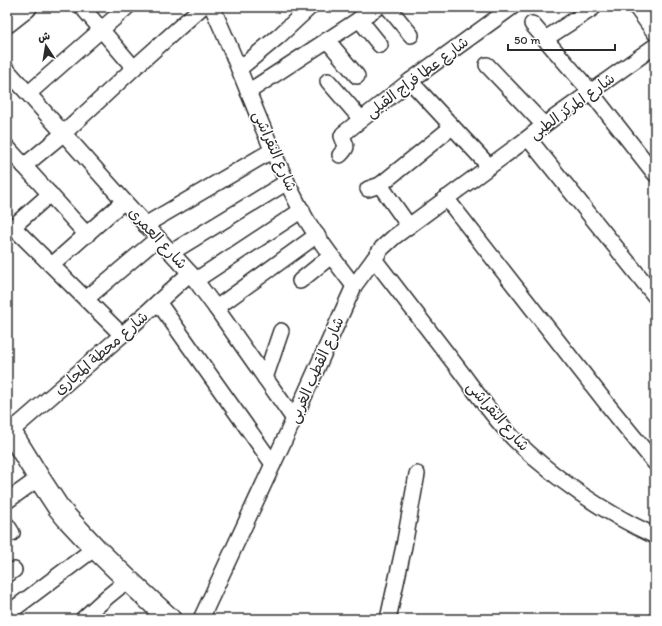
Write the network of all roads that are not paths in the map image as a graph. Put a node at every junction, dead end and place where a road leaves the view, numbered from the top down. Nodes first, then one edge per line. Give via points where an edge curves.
1 (82, 7) edge
2 (127, 7) edge
3 (210, 7) edge
4 (310, 7) edge
5 (378, 7) edge
6 (388, 7) edge
7 (512, 7) edge
8 (636, 7) edge
9 (593, 8) edge
10 (359, 20) junction
11 (532, 24) dead end
12 (101, 29) junction
13 (411, 35) dead end
14 (545, 39) junction
15 (327, 40) junction
16 (655, 43) edge
17 (380, 45) dead end
18 (487, 65) dead end
19 (134, 68) junction
20 (239, 69) junction
21 (7, 70) edge
22 (356, 76) dead end
23 (328, 81) dead end
24 (410, 81) junction
25 (248, 92) junction
26 (590, 92) junction
27 (29, 94) junction
28 (361, 119) junction
29 (544, 125) junction
30 (452, 127) junction
31 (64, 133) junction
32 (528, 138) junction
33 (7, 147) edge
34 (273, 150) junction
35 (340, 155) dead end
36 (24, 166) junction
37 (489, 166) junction
38 (655, 174) edge
39 (287, 182) junction
40 (50, 194) junction
41 (446, 198) junction
42 (124, 201) junction
43 (302, 210) junction
44 (145, 225) junction
45 (409, 226) junction
46 (10, 229) edge
47 (87, 235) junction
48 (317, 235) junction
49 (158, 238) junction
50 (172, 252) junction
51 (331, 256) junction
52 (374, 259) junction
53 (52, 265) junction
54 (193, 276) junction
55 (300, 281) dead end
56 (354, 286) junction
57 (655, 296) edge
58 (86, 299) junction
59 (158, 302) junction
60 (216, 308) junction
61 (281, 331) dead end
62 (122, 335) junction
63 (265, 378) junction
64 (294, 419) junction
65 (9, 429) edge
66 (655, 463) edge
67 (273, 464) junction
68 (417, 474) dead end
69 (39, 478) junction
70 (7, 501) edge
71 (655, 536) edge
72 (95, 548) junction
73 (128, 580) junction
74 (7, 614) edge
75 (166, 618) edge
76 (83, 619) edge
77 (201, 619) edge
78 (388, 619) edge

1 - 12 street
2 - 12 street
3 - 19 street
3 - 20 street, شارع النقراشى
4 - 20 street
5 - 10 street
6 - 13 street
7 - 24 street, شارع عطا فراج القبلى
8 - 16 street
9 - 14 street
10 - 15 street
10 - 17 street
11 - 14 street
12 - 19 street
12 - 27 street
14 - 26 street
15 - 22 street
15 - 25 street
16 - 26 street, شارع المركز الطبى
18 - 29 street
19 - 31 street
20 - 25 street, شارع النقراشى
21 - 27 street, شارع العمرى
23 - 28 street
24 - 28 street, شارع عطا فراج القبلى
24 - 30 street
25 - 34 street, شارع النقراشى
26 - 29 street, شارع المركز الطبى
26 - 38 street
27 - 31 street, شارع العمرى
28 - 35 street, شارع عطا فراج القبلى via 342,136 346,145
29 - 32 street, شارع المركز الطبى
30 - 37 street
30 - 45 street via 374,187
31 - 36 street
31 - 42 street, شارع العمرى
32 - 37 street, شارع المركز الطبى
32 - 57 street
33 - 36 street
34 - 39 street, شارع النقراشى
34 - 44 street
36 - 40 street
37 - 41 street, شارع القطب الغربى
39 - 43 street, شارع النقراشى
39 - 50 street
40 - 46 street
40 - 47 street
41 - 45 street, شارع القطب الغربى
41 - 66 street
42 - 44 street, شارع العمرى
42 - 47 street
43 - 48 street, شارع النقراشى
43 - 54 street, شارع محطة المجارى
44 - 49 street, شارع العمرى
45 - 52 street, شارع القطب الغربى via 382,248
46 - 53 street
47 - 53 street
48 - 51 street, شارع النقراشى
48 - 60 street
49 - 50 street, شارع العمرى
49 - 58 street
50 - 54 street, شارع العمرى
51 - 55 street
51 - 56 street, شارع النقراشى
52 - 56 street, شارع القطب الغربى
52 - 71 street, شارع النقراشى via 492,413 516,440 573,488 604,509
53 - 58 street
54 - 59 street, شارع محطة المجارى
54 - 60 street, شارع العمرى
56 - 64 street, شارع القطب الغربى
58 - 62 street
59 - 62 street, شارع محطة المجارى
59 - 67 street
60 - 63 street, شارع العمرى
61 - 63 street
62 - 65 street, شارع محطة المجارى
63 - 64 street, شارع العمرى
64 - 67 street, شارع القطب الغربى
65 - 69 street
67 - 77 street, شارع القطب الغربى
68 - 78 street
69 - 70 street
69 - 72 street via 58,507
72 - 73 street
72 - 74 street
73 - 75 street
73 - 76 street

